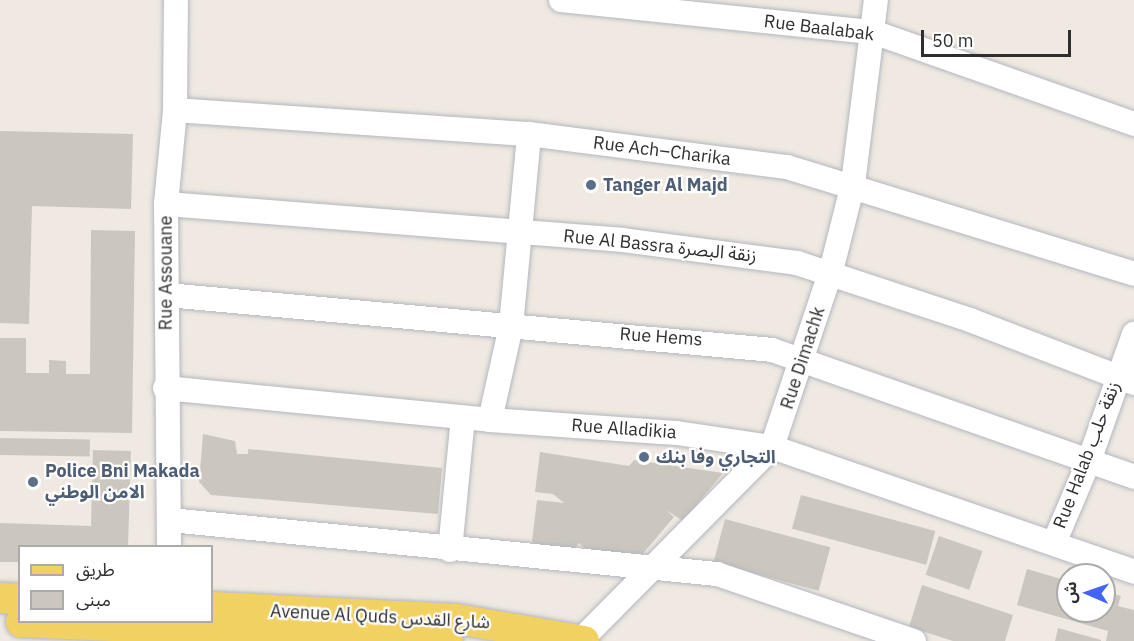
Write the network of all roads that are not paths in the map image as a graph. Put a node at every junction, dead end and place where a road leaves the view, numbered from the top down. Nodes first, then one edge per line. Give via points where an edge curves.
1 (176, 0) edge
2 (561, 0) edge
3 (876, 0) edge
4 (873, 32) junction
5 (175, 110) junction
6 (1134, 124) edge
7 (529, 134) junction
8 (853, 184) junction
9 (166, 204) junction
10 (520, 231) junction
11 (831, 271) junction
12 (1134, 274) edge
13 (167, 295) junction
14 (511, 326) junction
15 (1134, 334) edge
16 (804, 358) junction
17 (1126, 380) edge
18 (165, 388) junction
19 (463, 418) junction
20 (490, 420) junction
21 (772, 447) junction
22 (1089, 461) junction
23 (1134, 477) edge
24 (170, 520) junction
25 (1054, 543) junction
26 (169, 545) edge
27 (450, 550) junction
28 (654, 570) junction
29 (1134, 572) edge
30 (0, 598) edge
31 (18, 598) edge
32 (213, 607) edge
33 (0, 621) edge
34 (18, 621) edge
35 (92, 623) edge
36 (164, 625) edge
37 (395, 639) edge
38 (448, 641) edge
39 (582, 641) edge
40 (914, 641) edge

1 - 5 street, Rue Assouane
2 - 4 street, Rue Baalabak
3 - 4 street, Rue Dimachk
4 - 6 street, Rue Baalabak
4 - 8 street, Rue Dimachk
5 - 7 street, Rue Ach–Charika
5 - 9 street, Rue Assouane
7 - 8 street, Rue Ach–Charika via 787,167
7 - 10 street
8 - 11 street, Rue Dimachk
8 - 12 street, Rue Ach–Charika
9 - 10 street, Rue Al Bassra زنقة البصرة
9 - 13 street, Rue Assouane
10 - 11 street, Rue Al Bassra زنقة البصرة via 756,256
10 - 14 street
11 - 16 street, Rue Dimachk
11 - 17 street, Rue Al Bassra زنقة البصرة
13 - 14 street, Rue Hems
13 - 18 street, Rue Assouane
14 - 16 street, Rue Hems via 730,342
14 - 20 street
15 - 17 street, Rue Halab زنقة حلب
16 - 21 street, Rue Dimachk
16 - 22 street, Rue Hems
17 - 22 street, Rue Halab زنقة حلب
18 - 19 street, Rue Alladikia
18 - 24 street, Rue Assouane
19 - 20 street, Rue Alladikia
19 - 27 street
20 - 21 street, Rue Alladikia via 677,433
21 - 25 street, Rue Alladikia
21 - 28 street, Rue Dimachk
22 - 23 street, Rue Hems
22 - 25 street, Rue Halab زنقة حلب
24 - 26 street, Rue Assouane
24 - 27 street
25 - 29 street, Rue Alladikia
27 - 28 street
28 - 39 street, Rue Dimachk
28 - 40 street via 727,577
30 - 31 main road
32 - 39 main road, Avenue Al Quds شارع القدس via 457,619
33 - 34 main road, Avenue Al Quds شارع القدس
35 - 36 main road, Avenue Al Quds شارع القدس
36 - 37 main road, Avenue Al Quds شارع القدس
37 - 38 main road, Avenue Al Quds شارع القدس

